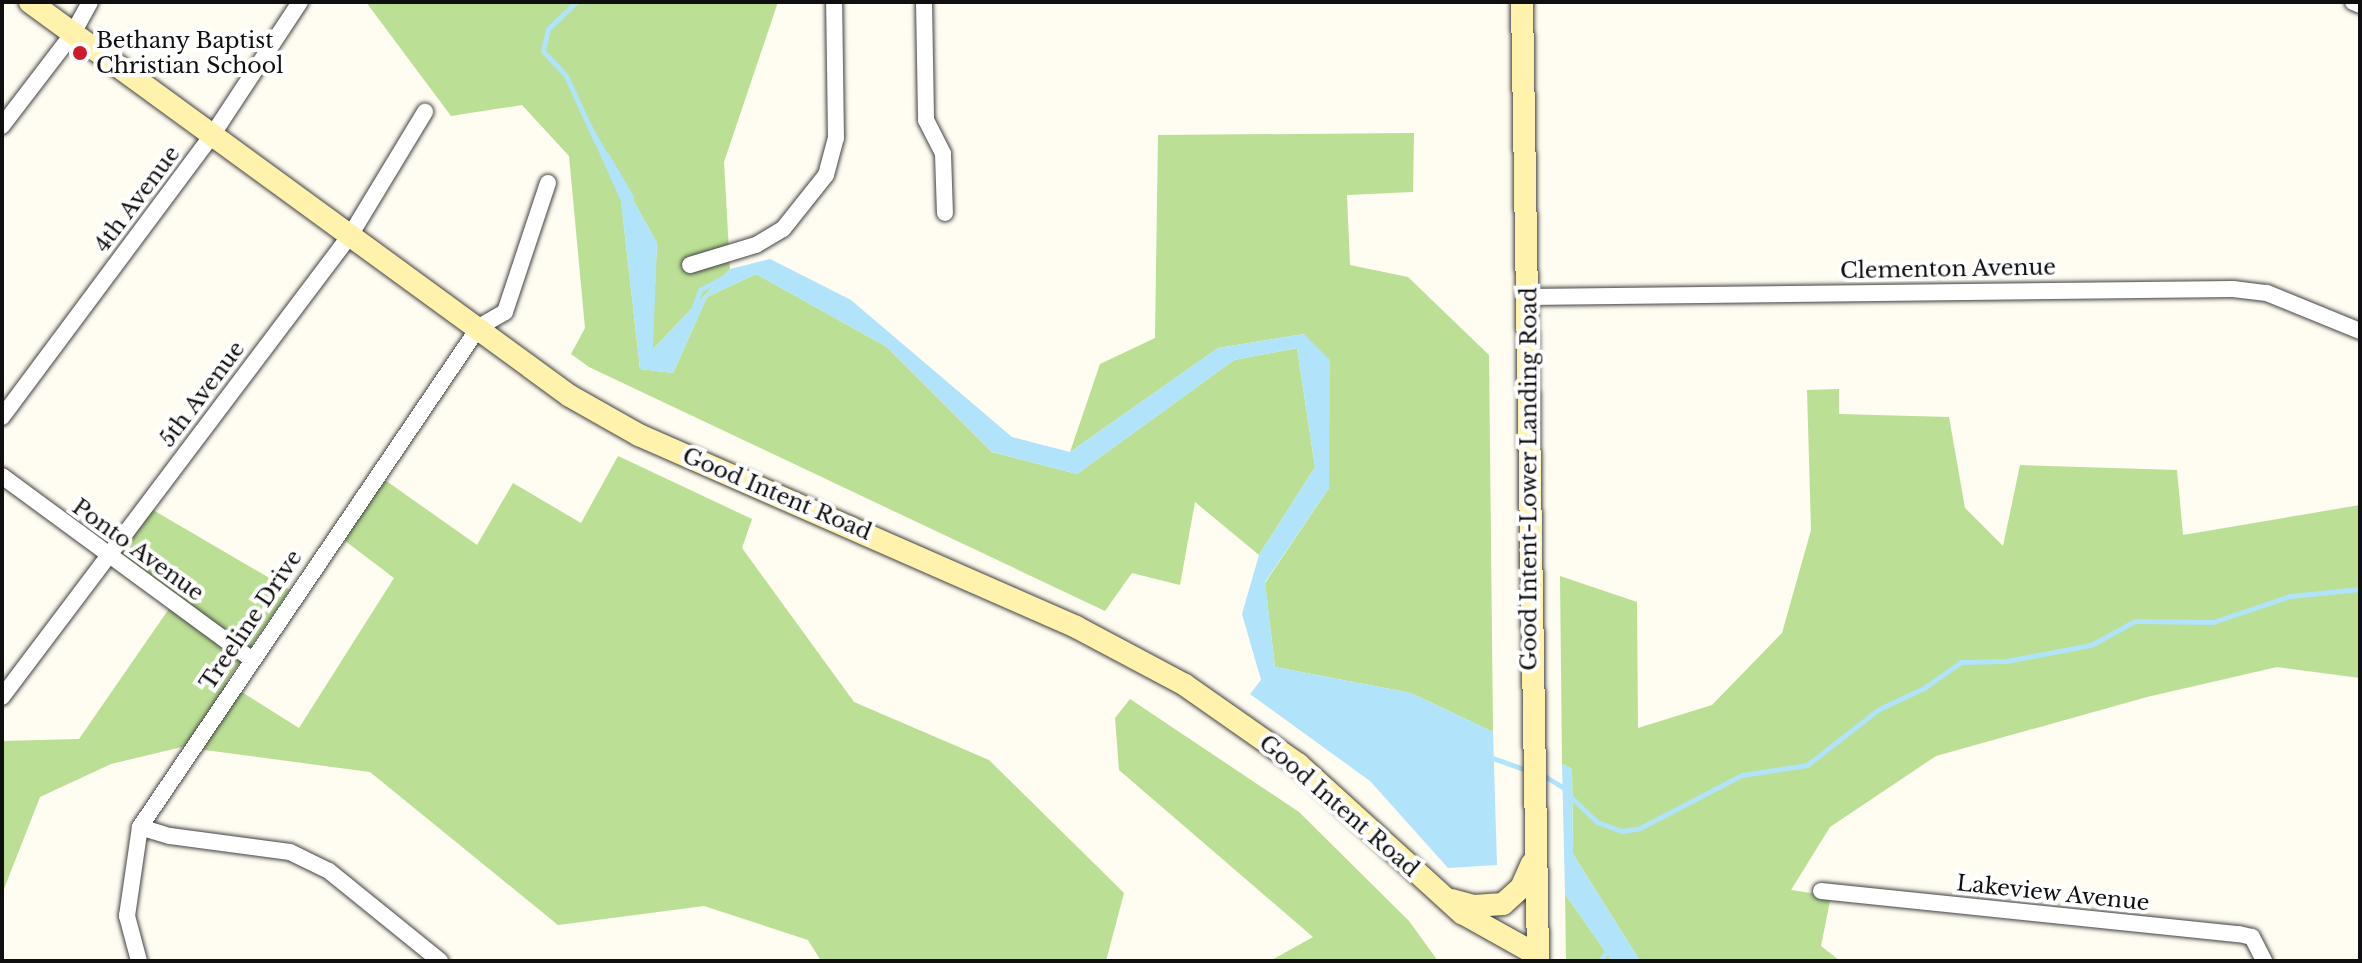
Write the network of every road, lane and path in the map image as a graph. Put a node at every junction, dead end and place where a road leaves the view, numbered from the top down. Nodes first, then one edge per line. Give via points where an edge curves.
1 (30, 2) edge
2 (90, 2) edge
3 (300, 2) edge
4 (834, 2) edge
5 (924, 2) edge
6 (1522, 2) edge
7 (2353, 2) edge
8 (2360, 5) edge
9 (73, 33) junction
10 (425, 112) dead end
11 (2, 126) edge
12 (213, 134) junction
13 (548, 183) dead end
14 (945, 213) dead end
15 (351, 234) junction
16 (690, 265) dead end
17 (1528, 297) junction
18 (479, 327) junction
19 (2360, 331) edge
20 (2, 417) edge
21 (2, 476) edge
22 (107, 556) junction
23 (250, 658) junction
24 (2, 697) edge
25 (140, 827) junction
26 (1535, 854) junction
27 (1821, 891) dead end
28 (1441, 896) junction
29 (1538, 958) edge
30 (139, 961) edge
31 (440, 961) edge
32 (2264, 961) edge

1 - 9 street, Good Intent Road
2 - 9 street
3 - 12 street, 4th Avenue
4 - 16 street via 836,138 826,175 783,229 756,245
5 - 14 street via 926,120 943,154
6 - 17 street, Good Intent-Lower Landing Road
7 - 8 street
9 - 11 street
9 - 12 street, Good Intent Road
10 - 15 street, 5th Avenue
12 - 15 street, Good Intent Road
12 - 20 street, 4th Avenue
13 - 18 street, Treeline Drive via 505,312
15 - 18 street, Good Intent Road
15 - 22 street, 5th Avenue
17 - 19 street, Clementon Avenue via 2233,289 2267,293
17 - 26 street, Good Intent-Lower Landing Road
18 - 23 street, Treeline Drive
18 - 28 street, Good Intent Road via 547,380 639,435 938,563 1185,685 1298,764
21 - 22 street, Ponto Avenue
22 - 23 street, Ponto Avenue
22 - 24 street, 5th Avenue
23 - 25 street, Treeline Drive
25 - 30 street, Treeline Drive via 127,916
25 - 31 street via 290,852 329,871
26 - 28 street via 1521,888 1503,904 1474,906
26 - 29 street, Good Intent-Lower Landing Road
27 - 32 street, Lakeview Avenue via 2239,934 2260,946
28 - 29 street, Good Intent Road

